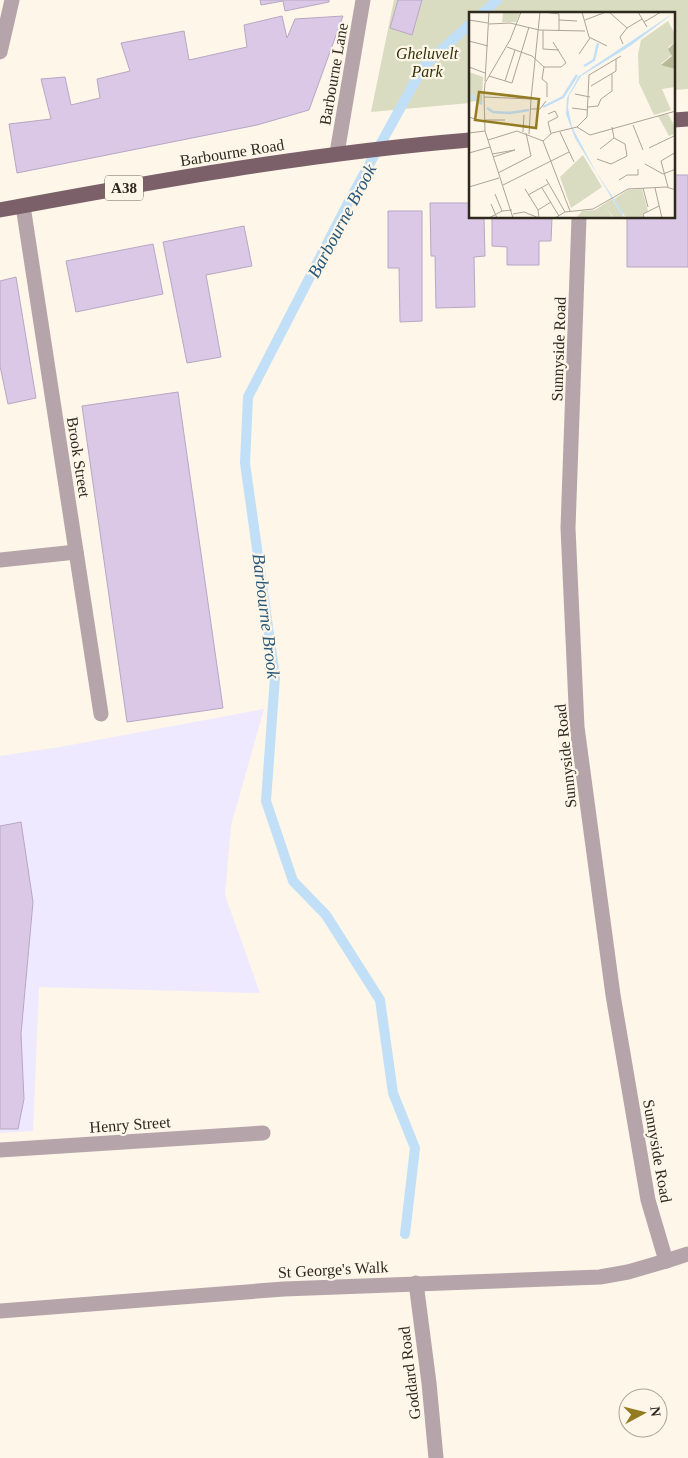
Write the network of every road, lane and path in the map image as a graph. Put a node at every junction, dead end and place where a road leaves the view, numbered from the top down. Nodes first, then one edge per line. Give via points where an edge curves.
1 (12, 0) edge
2 (363, 0) edge
3 (0, 52) edge
4 (469, 140) edge
5 (337, 153) junction
6 (22, 206) junction
7 (0, 210) edge
8 (579, 219) edge
9 (76, 552) junction
10 (0, 560) edge
11 (101, 714) dead end
12 (263, 1133) dead end
13 (0, 1150) edge
14 (688, 1254) edge
15 (666, 1260) junction
16 (416, 1283) junction
17 (0, 1311) edge
18 (436, 1458) edge

1 - 3 street
2 - 5 street, Barbourne Lane
4 - 5 main road, Barbourne Road / A38
5 - 6 main road, Barbourne Road / A38
6 - 7 main road, Barbourne Road / A38
6 - 9 street, Brook Street
8 - 15 street, Sunnyside Road via 568,528 577,727 620,1034 648,1200
9 - 10 street
9 - 11 street, Brook Street
12 - 13 street, Henry Street
14 - 15 street
15 - 16 street, St George's Walk via 600,1278
16 - 17 street, St George's Walk via 284,1289
16 - 18 street, Goddard Road

